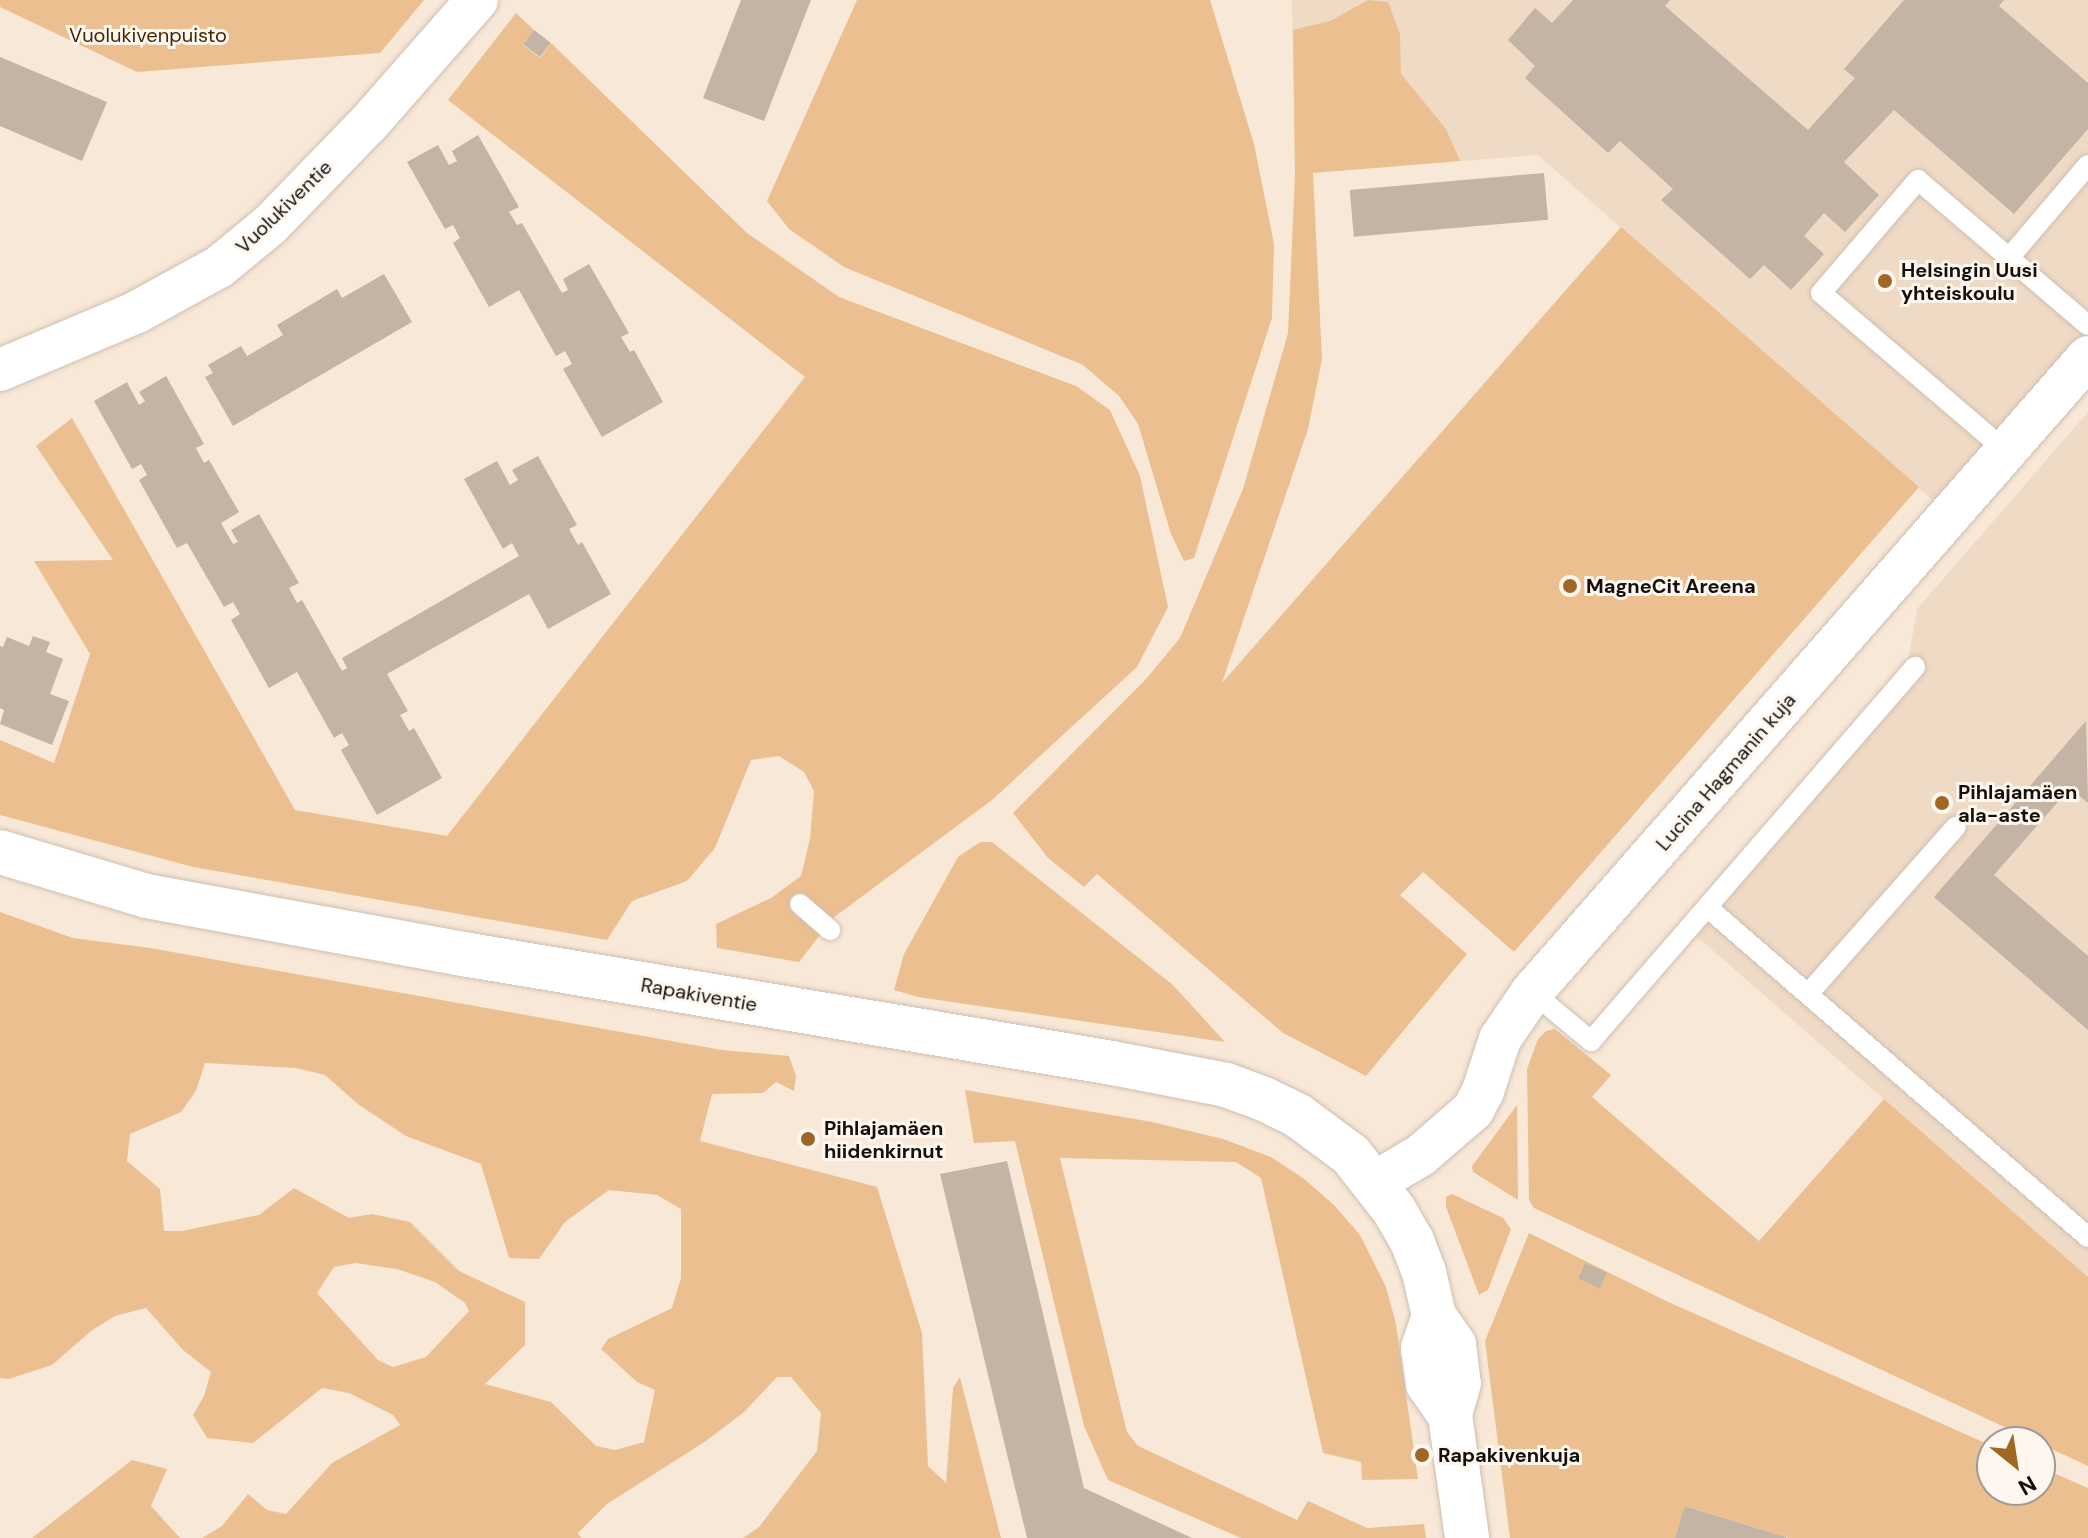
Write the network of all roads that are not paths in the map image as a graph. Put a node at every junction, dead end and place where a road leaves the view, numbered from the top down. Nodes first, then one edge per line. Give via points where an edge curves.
1 (477, 0) edge
2 (2088, 165) edge
3 (2009, 258) junction
4 (2088, 325) edge
5 (2088, 357) edge
6 (0, 370) edge
7 (2006, 451) junction
8 (1915, 667) dead end
9 (1956, 827) dead end
10 (0, 852) edge
11 (800, 904) dead end
12 (1707, 907) junction
13 (830, 930) dead end
14 (1532, 992) junction
15 (1808, 994) junction
16 (1374, 1183) junction
17 (2088, 1237) edge
18 (1467, 1538) edge

1 - 6 street, Vuolukiventie via 368,124 270,225 219,267 137,312
2 - 3 lane
3 - 4 lane
3 - 7 lane via 1918,180 1821,293
5 - 7 street, Lucina Hagmanin kuja
7 - 14 street, Lucina Hagmanin kuja
8 - 12 lane
9 - 15 lane
10 - 16 main road, Rapakiventie via 147,896 1226,1085 1297,1115 1351,1155
11 - 13 lane
12 - 14 lane via 1591,1041
12 - 15 lane
14 - 16 street, Lucina Hagmanin kuja via 1500,1039 1473,1110 1421,1155
15 - 17 lane
16 - 18 main road via 1412,1241 1434,1316 1454,1345 1459,1383 1450,1415

